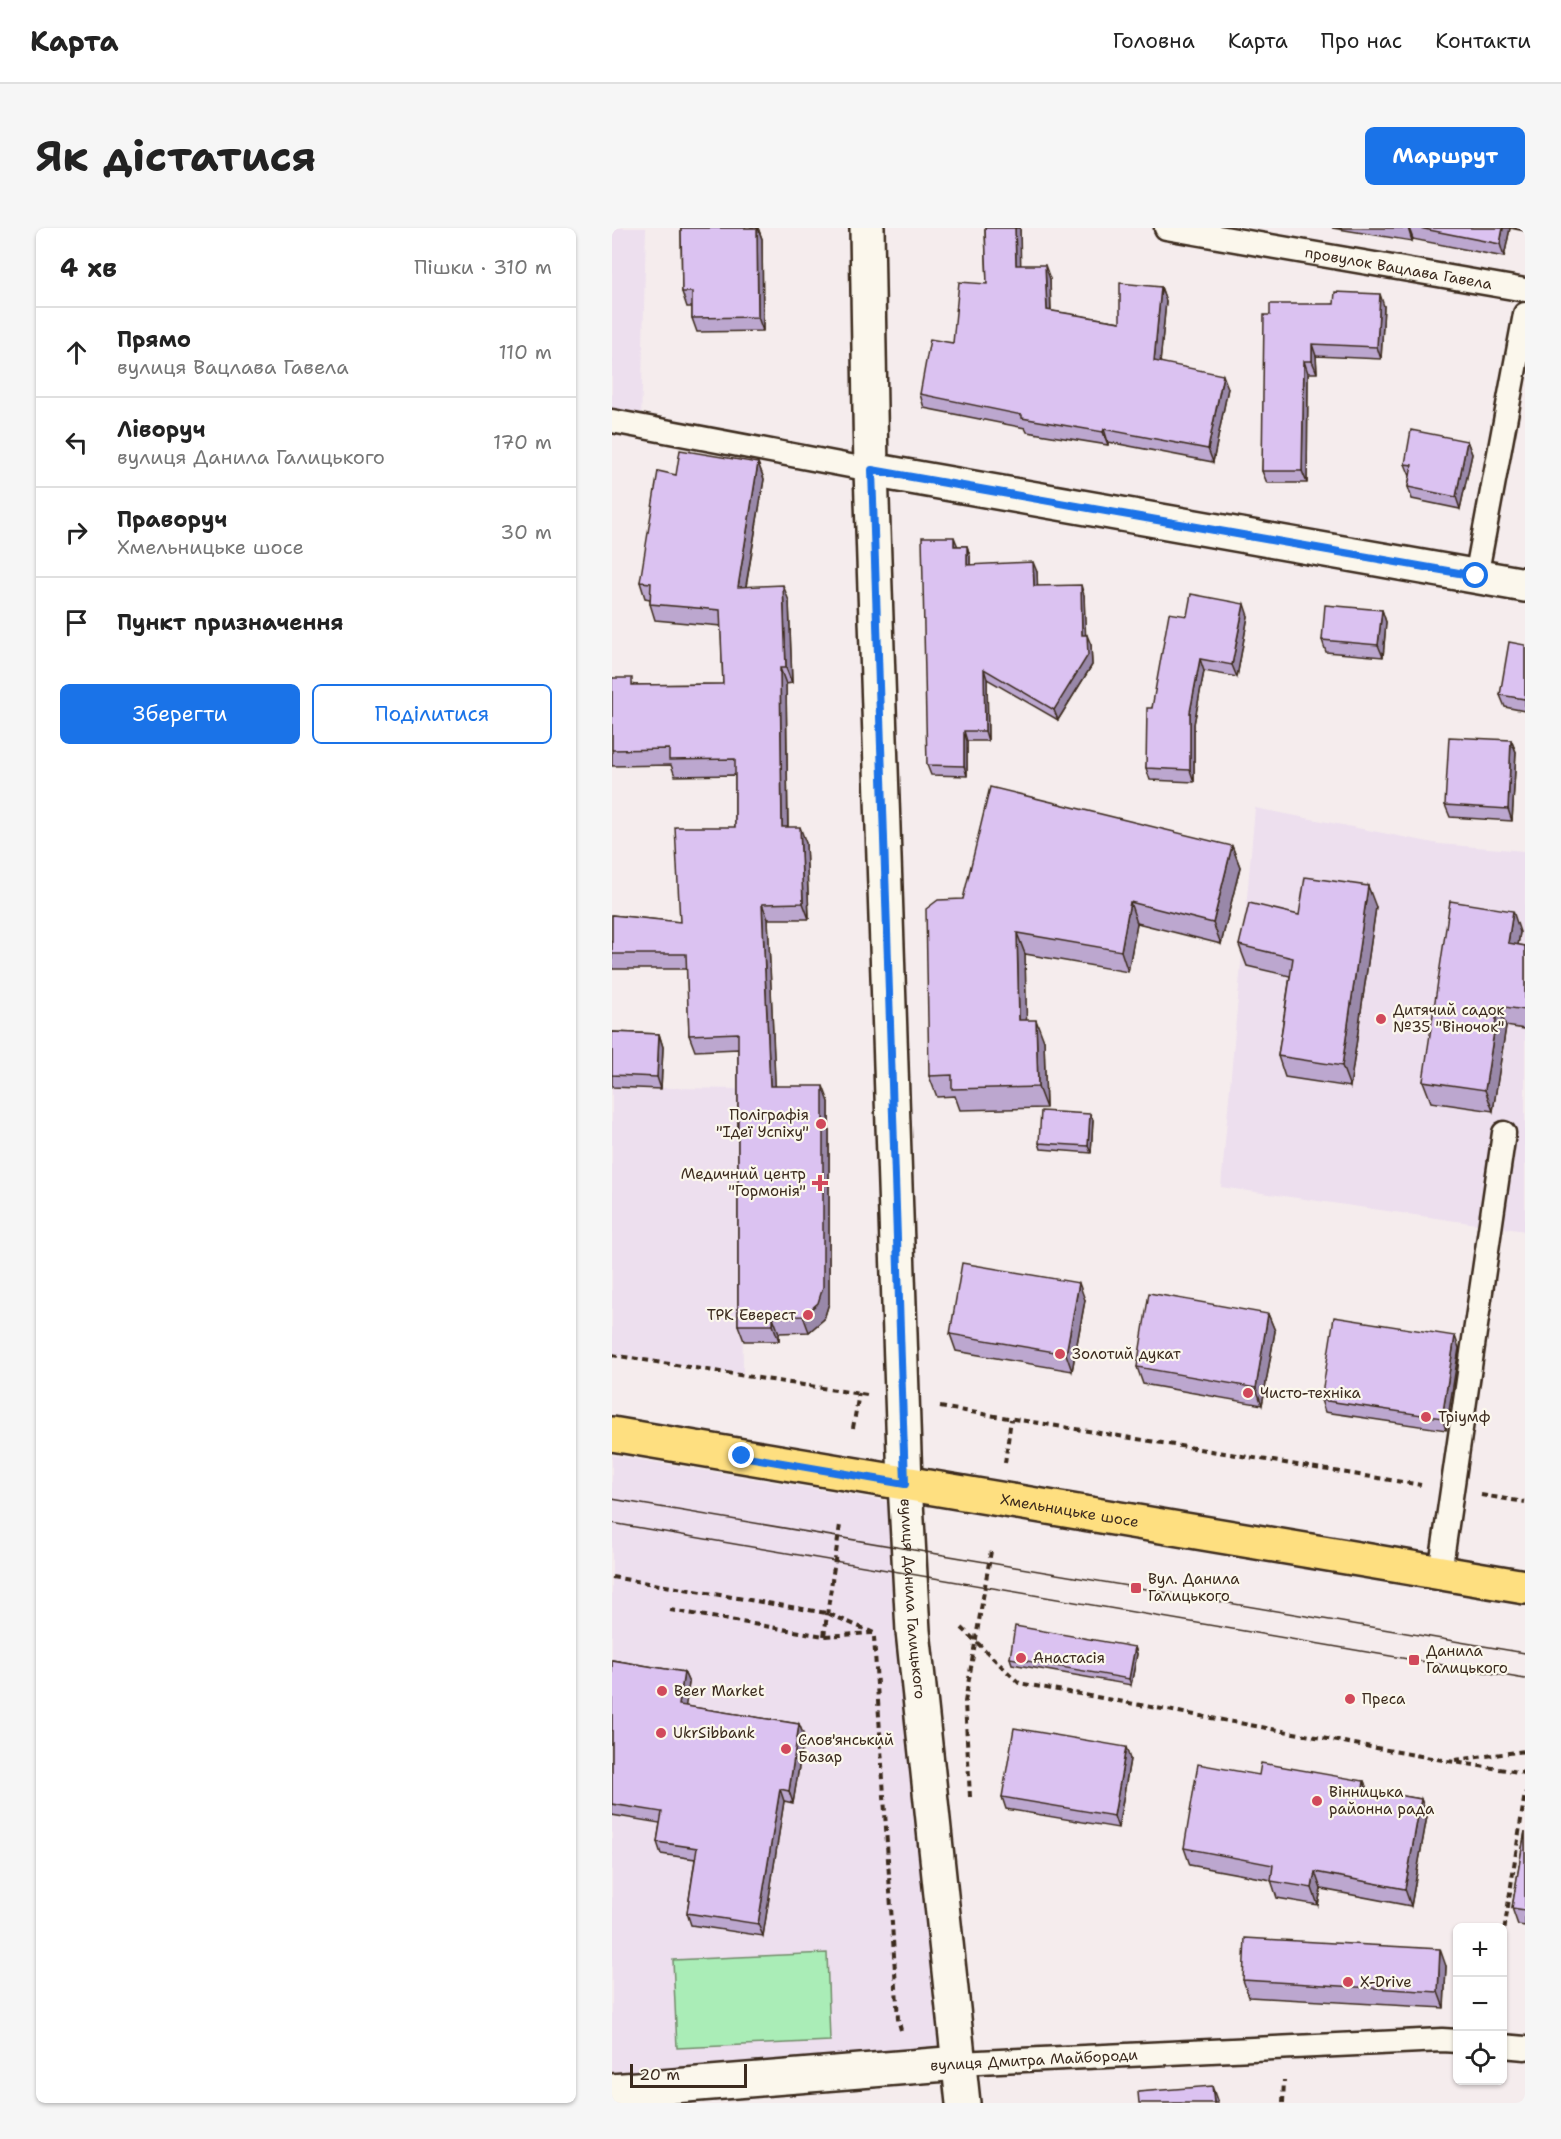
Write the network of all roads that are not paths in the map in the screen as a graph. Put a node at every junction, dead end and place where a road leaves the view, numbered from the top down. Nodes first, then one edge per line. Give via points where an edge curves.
1 (867, 228) edge
2 (1166, 228) edge
3 (1525, 290) edge
4 (1525, 314) edge
5 (612, 421) edge
6 (872, 470) junction
7 (1476, 576) junction
8 (1525, 585) edge
9 (1504, 1133) dead end
10 (612, 1434) edge
11 (905, 1484) junction
12 (1440, 1573) junction
13 (1525, 1587) edge
14 (1453, 2041) edge
15 (1507, 2046) edge
16 (1525, 2048) edge
17 (959, 2063) junction
18 (612, 2091) edge
19 (963, 2103) edge

1 - 6 street, вулиця Данила Галицького
2 - 3 lane, провулок Вацлава Гавела
4 - 7 lane
5 - 6 lane
6 - 7 street
6 - 11 street, вулиця Данила Галицького
7 - 8 street
9 - 12 lane
10 - 11 main road, Хмельницьке шосе
11 - 12 main road, Хмельницьке шосе
11 - 17 street, вулиця Данила Галицького via 913,1631
12 - 13 main road, Хмельницьке шосе
14 - 17 lane, вулиця Дмитра Майбороди
15 - 16 lane
17 - 18 street, вулиця Дмитра Майбороди
17 - 19 street, вулиця Данила Галицького

